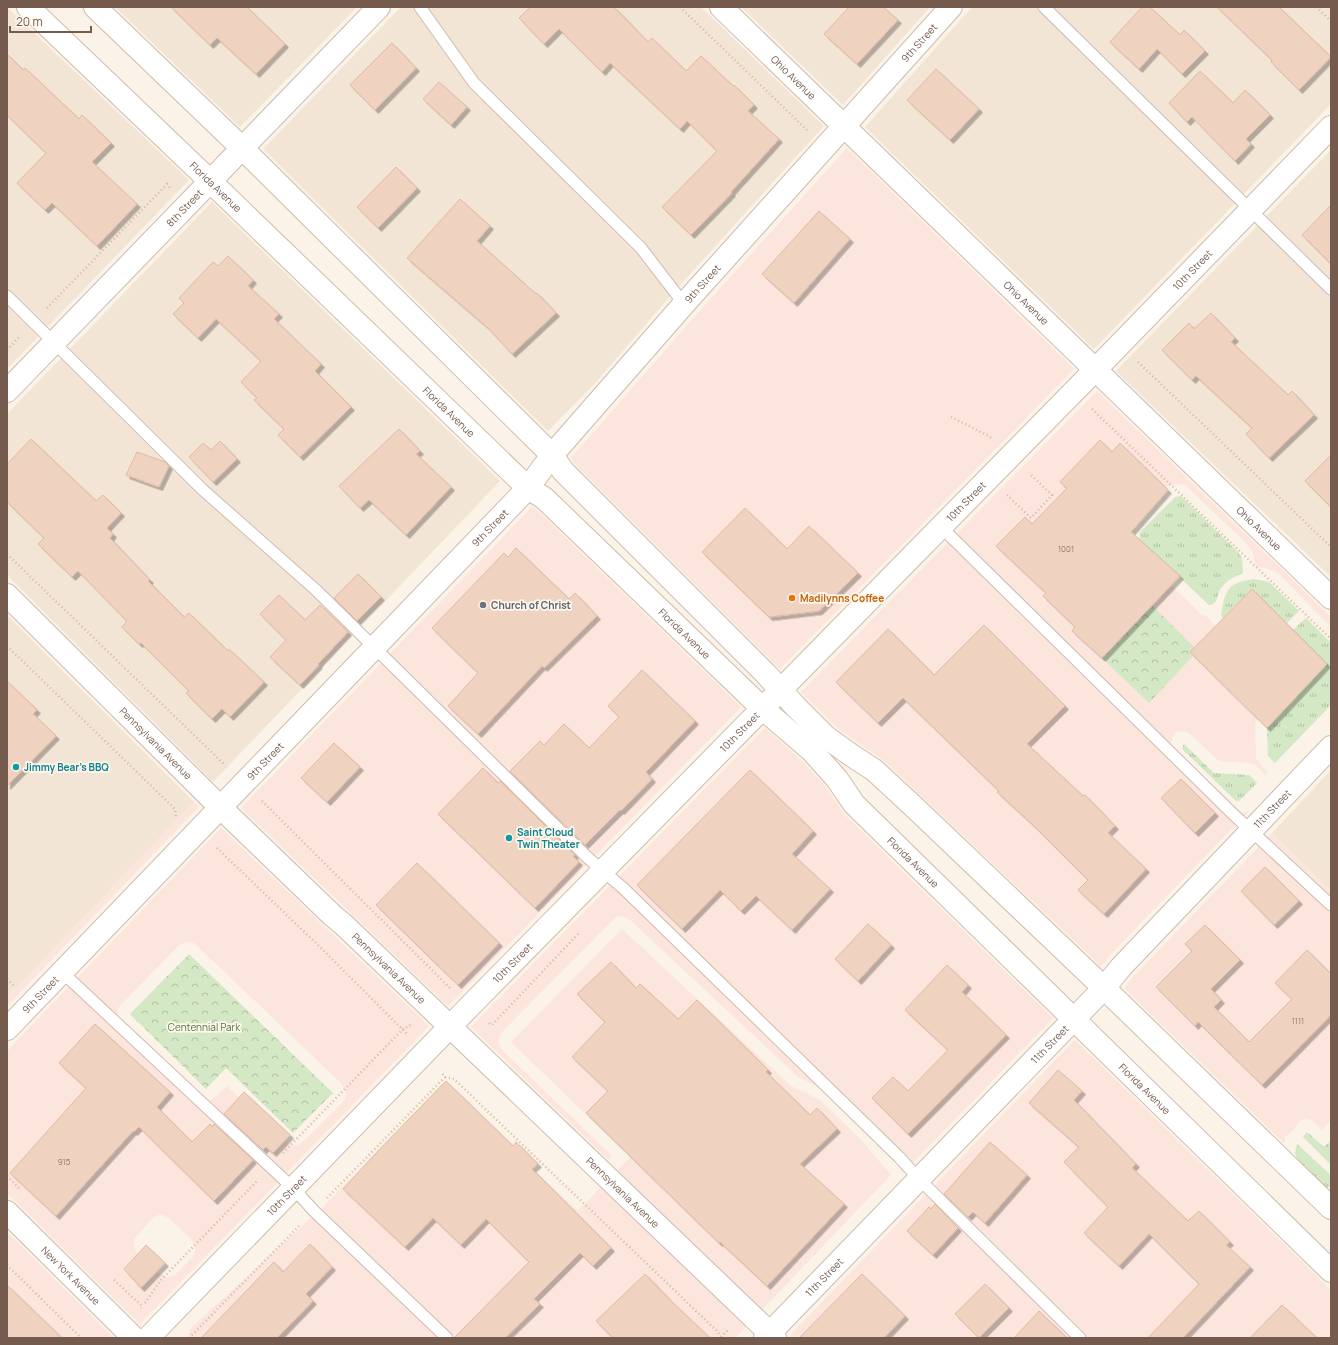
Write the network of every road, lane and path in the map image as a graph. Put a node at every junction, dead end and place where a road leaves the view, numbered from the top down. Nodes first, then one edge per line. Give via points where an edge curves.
1 (28, 7) edge
2 (95, 7) edge
3 (379, 7) edge
4 (420, 7) edge
5 (680, 7) edge
6 (721, 7) edge
7 (951, 7) edge
8 (1044, 7) edge
9 (1316, 7) edge
10 (1331, 21) edge
11 (845, 126) junction
12 (1331, 127) edge
13 (810, 133) dead end
14 (242, 148) junction
15 (210, 181) junction
16 (174, 191) dead end
17 (1251, 210) junction
18 (1331, 289) edge
19 (7, 296) edge
20 (684, 304) junction
21 (34, 323) junction
22 (53, 343) junction
23 (7, 350) edge
24 (1138, 362) dead end
25 (1095, 370) junction
26 (7, 391) edge
27 (1091, 409) dead end
28 (552, 455) junction
29 (528, 488) junction
30 (941, 527) junction
31 (1331, 546) edge
32 (7, 595) edge
33 (1331, 598) edge
34 (1331, 639) edge
35 (7, 646) edge
36 (374, 648) junction
37 (781, 690) junction
38 (762, 708) junction
39 (1331, 747) edge
40 (220, 808) junction
41 (175, 809) junction
42 (176, 822) dead end
43 (198, 830) junction
44 (1251, 832) junction
45 (603, 870) junction
46 (1331, 905) edge
47 (62, 972) junction
48 (7, 979) edge
49 (1104, 988) junction
50 (11, 992) dead end
51 (1074, 1019) junction
52 (492, 1025) dead end
53 (450, 1026) junction
54 (7, 1029) edge
55 (469, 1045) junction
56 (423, 1054) junction
57 (445, 1077) dead end
58 (919, 1179) junction
59 (293, 1188) junction
60 (1331, 1208) edge
61 (7, 1212) edge
62 (7, 1265) edge
63 (1331, 1271) edge
64 (770, 1336) edge
65 (81, 1338) edge
66 (134, 1338) edge
67 (148, 1338) edge
68 (447, 1338) edge
69 (721, 1338) edge
70 (1080, 1338) edge

1 - 15 street, Florida Avenue
2 - 14 street
3 - 14 street, 8th Street
4 - 20 lane via 474,83 641,248
5 - 13 path
6 - 11 street, Ohio Avenue
7 - 11 street, 9th Street
8 - 17 lane
9 - 10 path
11 - 20 street, 9th Street
11 - 25 street, Ohio Avenue
12 - 17 street, 10th Street
14 - 15 street, 8th Street
14 - 28 street
15 - 22 street, 8th Street
15 - 29 street, Florida Avenue
16 - 21 path via 167,184
17 - 18 lane
17 - 25 street, 10th Street
19 - 21 lane
20 - 28 street, 9th Street
21 - 22 lane
21 - 23 path
22 - 26 street, 8th Street
22 - 36 lane via 203,490 316,590
24 - 31 path
25 - 30 street, 10th Street
25 - 33 street, Ohio Avenue
27 - 34 path
28 - 29 street, 9th Street
28 - 37 street via 563,472
29 - 36 street, 9th Street
29 - 38 street, Florida Avenue via 544,498
30 - 37 street, 10th Street
30 - 44 lane
32 - 40 street, Pennsylvania Avenue
35 - 41 path
36 - 40 street, 9th Street
36 - 45 lane
37 - 38 street, 10th Street
37 - 49 street via 826,737 874,770
38 - 45 street, 10th Street
38 - 51 street, Florida Avenue via 812,751 837,779 854,804
39 - 44 street, 11th Street
40 - 43 street, 9th Street
40 - 53 street, Pennsylvania Avenue
41 - 42 path
41 - 43 path
43 - 47 street, 9th Street
43 - 56 path via 403,1029
44 - 46 lane
44 - 49 street, 11th Street
45 - 53 street, 10th Street
45 - 58 lane
47 - 54 street, 9th Street
47 - 59 lane
48 - 50 path via 16,988
49 - 51 street, 11th Street
49 - 60 street
51 - 58 street, 11th Street
51 - 63 street, Florida Avenue
52 - 55 path
53 - 55 street, Pennsylvania Avenue
53 - 56 street, 10th Street
55 - 56 path via 440,1071
55 - 64 street, Pennsylvania Avenue
56 - 59 street, 10th Street
57 - 69 path via 454,1079 718,1332
58 - 64 street, 11th Street
58 - 70 lane
59 - 67 street, 10th Street
59 - 68 lane
61 - 66 street, New York Avenue
62 - 65 path

